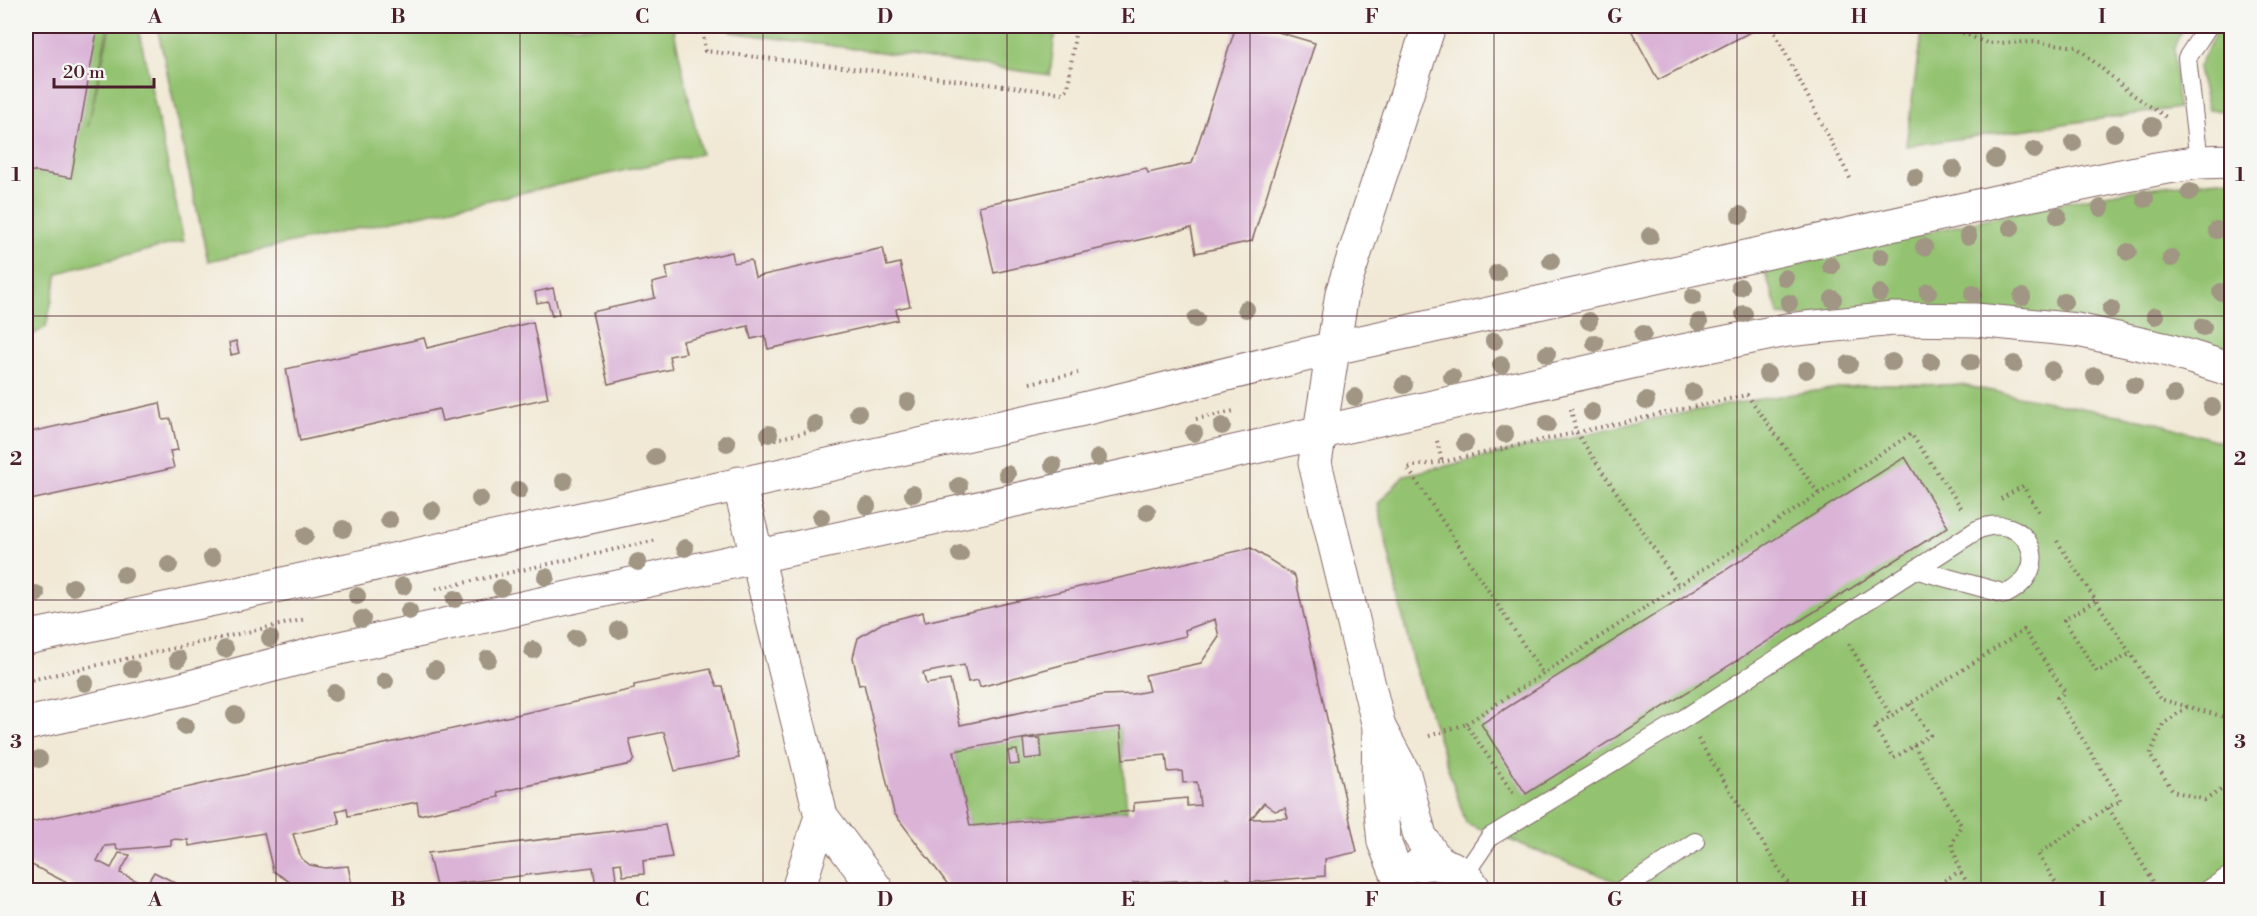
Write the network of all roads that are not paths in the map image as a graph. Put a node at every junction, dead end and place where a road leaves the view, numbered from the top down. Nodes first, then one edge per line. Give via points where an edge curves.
1 (1428, 26) edge
2 (2208, 26) edge
3 (2198, 147) junction
4 (2232, 161) edge
5 (1334, 348) junction
6 (2232, 370) edge
7 (1321, 431) junction
8 (739, 483) junction
9 (757, 556) junction
10 (1918, 570) junction
11 (26, 638) edge
12 (26, 724) edge
13 (1379, 727) junction
14 (821, 816) junction
15 (1695, 842) dead end
16 (2232, 874) edge
17 (1459, 876) edge
18 (1394, 883) edge
19 (798, 891) edge
20 (877, 891) edge
21 (1623, 891) edge
22 (2208, 891) edge

1 - 5 main road via 1342,293
2 - 3 lane via 2187,58
3 - 4 main road
3 - 5 main road via 2018,197
5 - 7 main road
5 - 8 main road via 1075,411
6 - 7 main road via 2168,350 2078,330 1976,320 1893,319 1787,330
7 - 9 main road
7 - 13 main road via 1316,463
8 - 9 main road
8 - 11 main road
9 - 12 main road via 337,649
9 - 14 main road
10 - 10 lane via 1974,524 2007,527 2024,536 2034,553 2032,571 2020,587 2006,594
10 - 17 lane via 1490,837
13 - 17 main road via 1404,774 1420,836
13 - 18 main road via 1378,783 1384,843
14 - 19 main road
14 - 20 main road
15 - 21 lane
16 - 22 lane
17 - 18 main road via 1410,868

